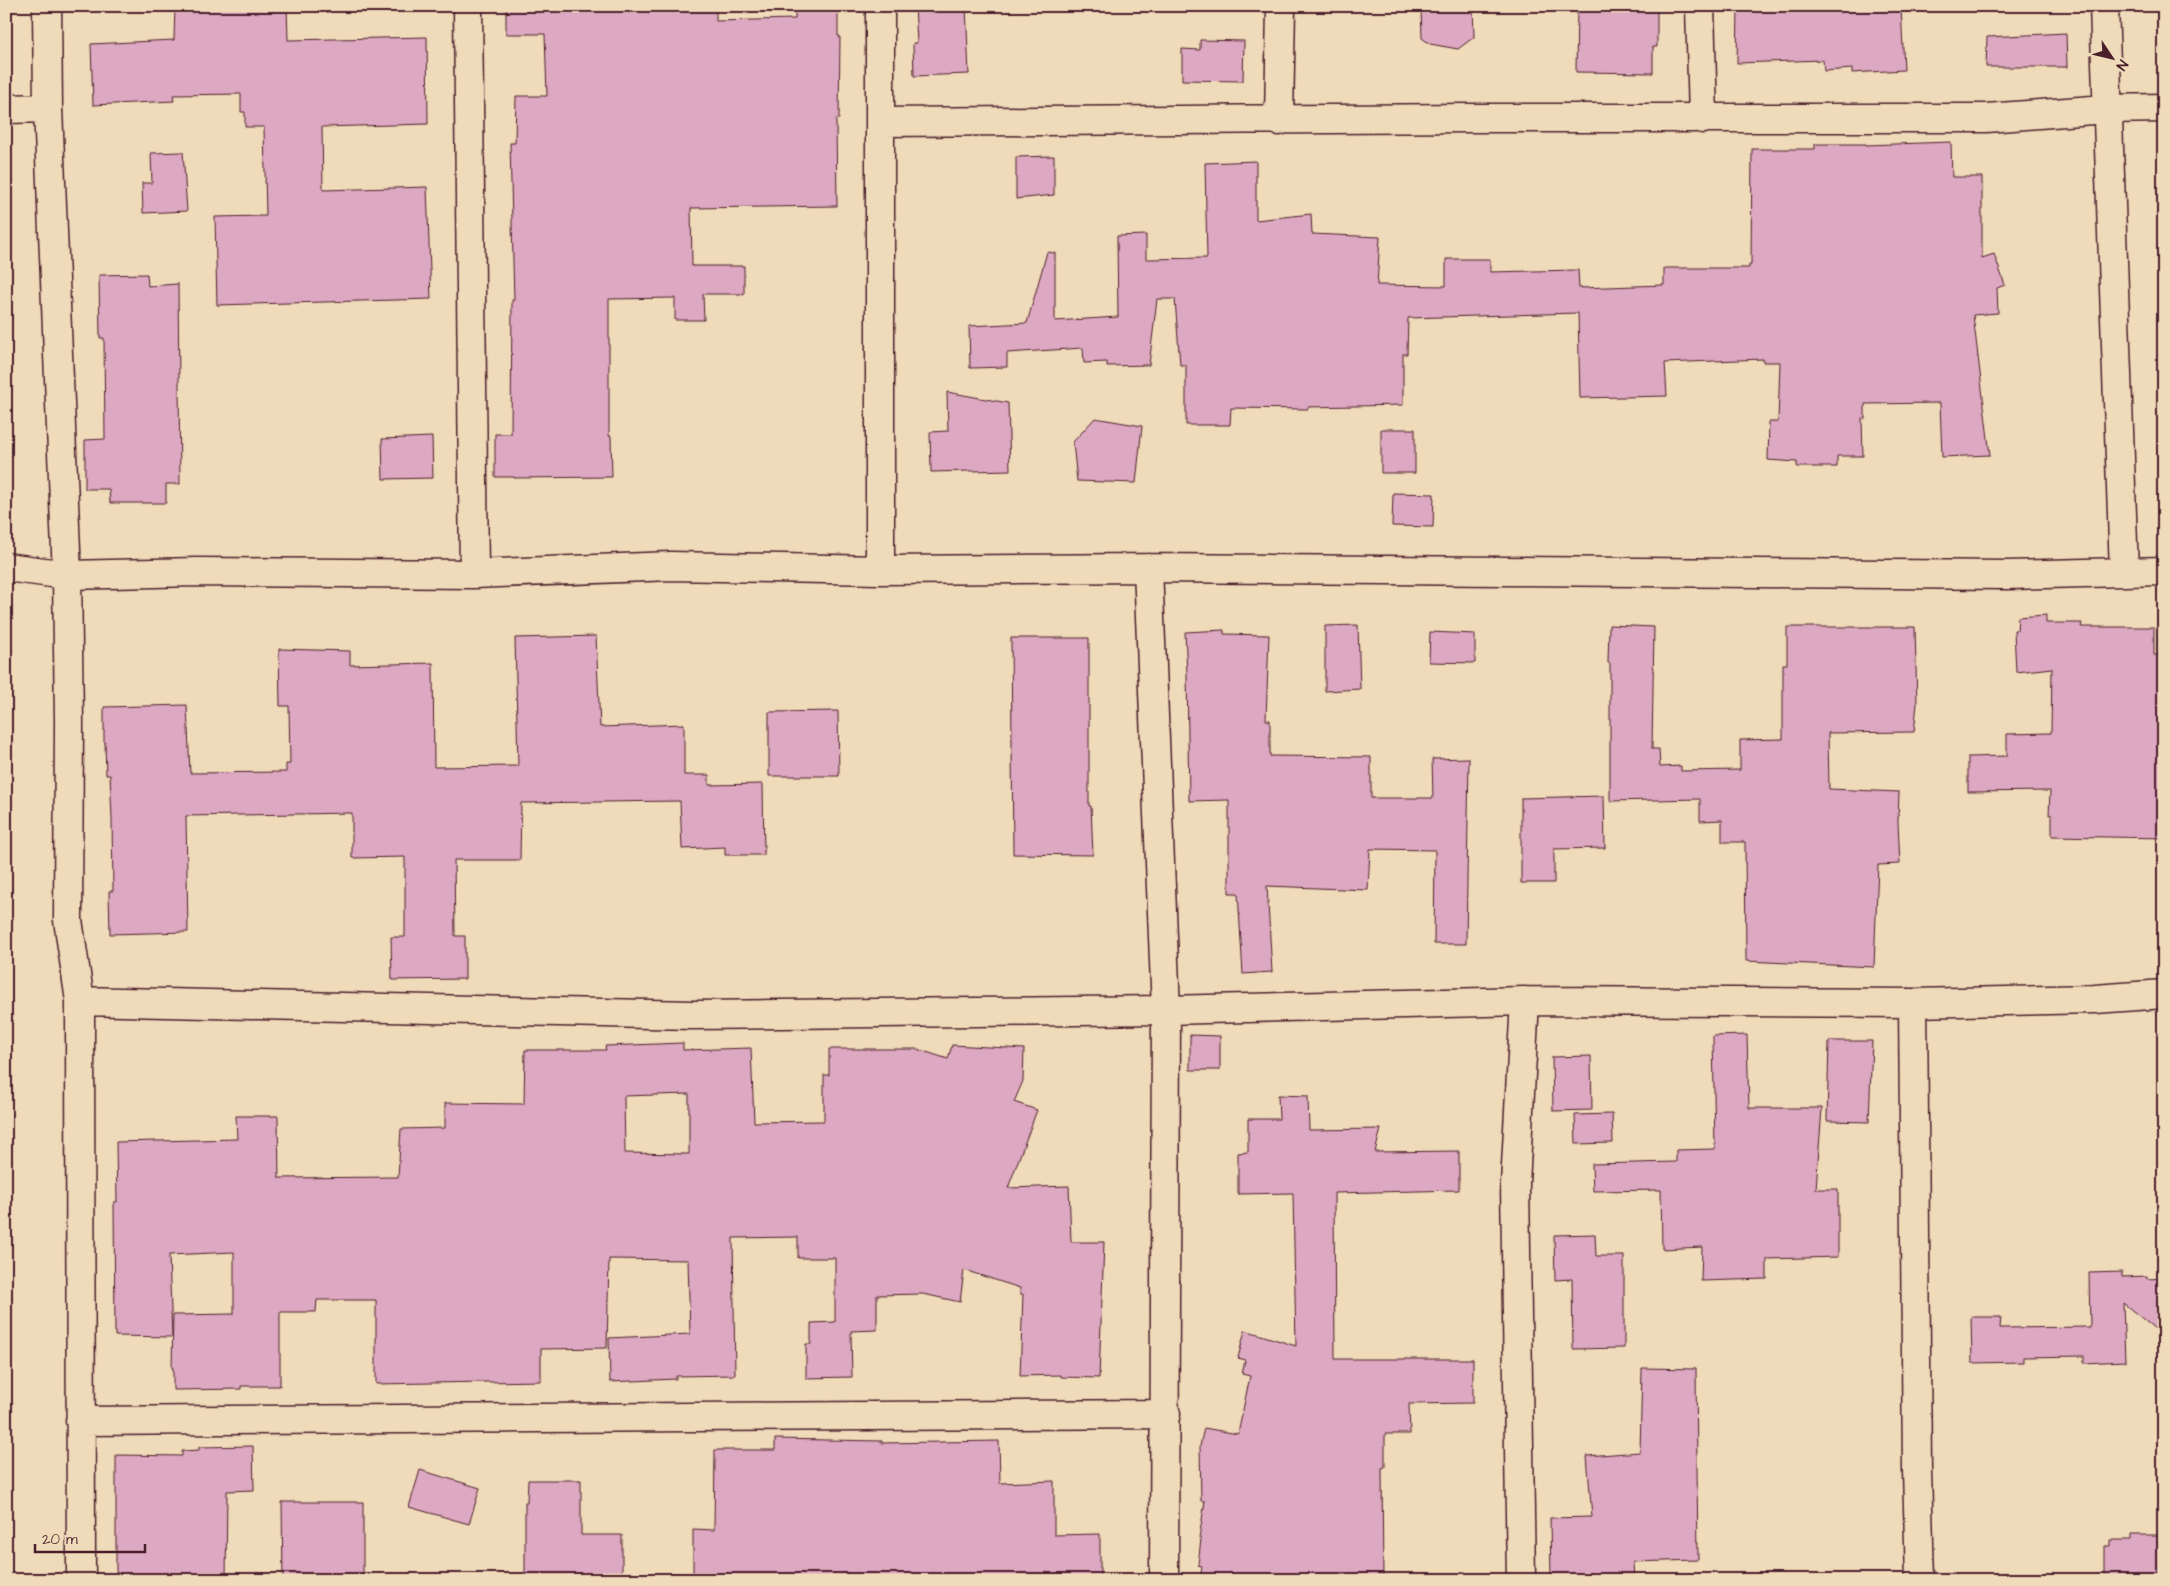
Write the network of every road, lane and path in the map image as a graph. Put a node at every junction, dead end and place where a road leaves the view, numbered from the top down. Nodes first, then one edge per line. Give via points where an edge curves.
1 (47, 6) edge
2 (468, 6) edge
3 (880, 6) edge
4 (1281, 6) edge
5 (1700, 6) edge
6 (2104, 6) edge
7 (48, 108) junction
8 (2164, 108) edge
9 (6, 109) edge
10 (2106, 109) junction
11 (1703, 119) junction
12 (1279, 121) junction
13 (881, 122) junction
14 (6, 567) edge
15 (1148, 568) junction
16 (880, 570) junction
17 (2164, 571) edge
18 (2124, 572) junction
19 (474, 574) junction
20 (67, 575) junction
21 (2164, 994) edge
22 (1525, 1001) junction
23 (80, 1002) junction
24 (1913, 1003) junction
25 (1166, 1010) junction
26 (1166, 1414) junction
27 (80, 1421) junction
28 (81, 1580) edge
29 (1164, 1580) edge
30 (1521, 1580) edge
31 (1920, 1580) edge

1 - 7 street
2 - 19 street
3 - 13 street
4 - 12 street
5 - 11 street
6 - 10 street
7 - 9 street
7 - 20 street
8 - 10 street
10 - 11 street via 1986,118
10 - 18 street
11 - 12 street
12 - 13 street
13 - 16 street
14 - 20 street
15 - 16 street
15 - 18 street via 1996,575
15 - 25 street
16 - 19 street via 671,566
17 - 18 street
19 - 20 street via 197,572
20 - 23 street via 68,920
21 - 24 street via 2095,1000
22 - 24 street
22 - 25 street
22 - 30 street via 1515,1184
23 - 25 street via 693,1015
23 - 27 street
24 - 31 street
25 - 26 street
26 - 27 street
26 - 29 street
27 - 28 street

